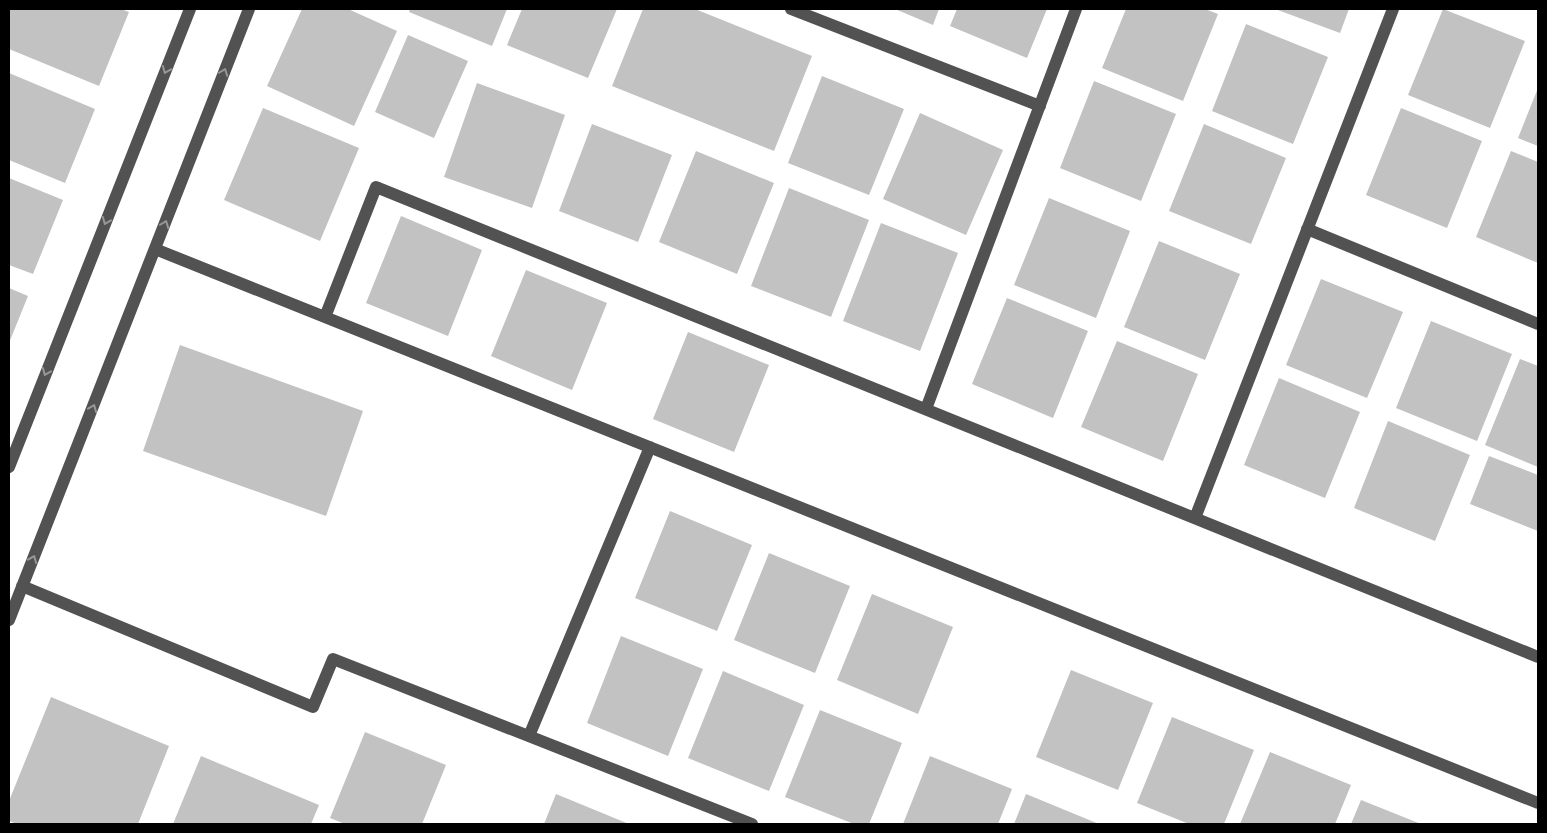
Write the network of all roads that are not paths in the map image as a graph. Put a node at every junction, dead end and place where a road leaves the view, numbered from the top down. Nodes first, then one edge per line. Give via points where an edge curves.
1 (190, 9) edge
2 (249, 9) edge
3 (790, 9) edge
4 (1076, 9) edge
5 (1393, 9) edge
6 (1040, 106) junction
7 (1307, 229) junction
8 (155, 249) junction
9 (325, 317) junction
10 (1538, 324) edge
11 (926, 409) junction
12 (650, 447) junction
13 (9, 467) edge
14 (1195, 518) junction
15 (22, 586) junction
16 (9, 620) edge
17 (1538, 656) edge
18 (529, 736) junction
19 (1538, 803) edge
20 (752, 824) edge

1 -> 13 street
8 -> 2 street
3 - 6 street
4 - 6 street
5 - 7 street
6 - 11 street
7 - 10 street
7 - 14 street
8 - 9 street
15 -> 8 street
9 - 11 street via 376,188
9 - 12 street
11 - 14 street
12 - 18 street
12 - 19 street
14 - 17 street
15 - 16 street
15 - 18 street via 313,707 333,659
18 - 20 street

